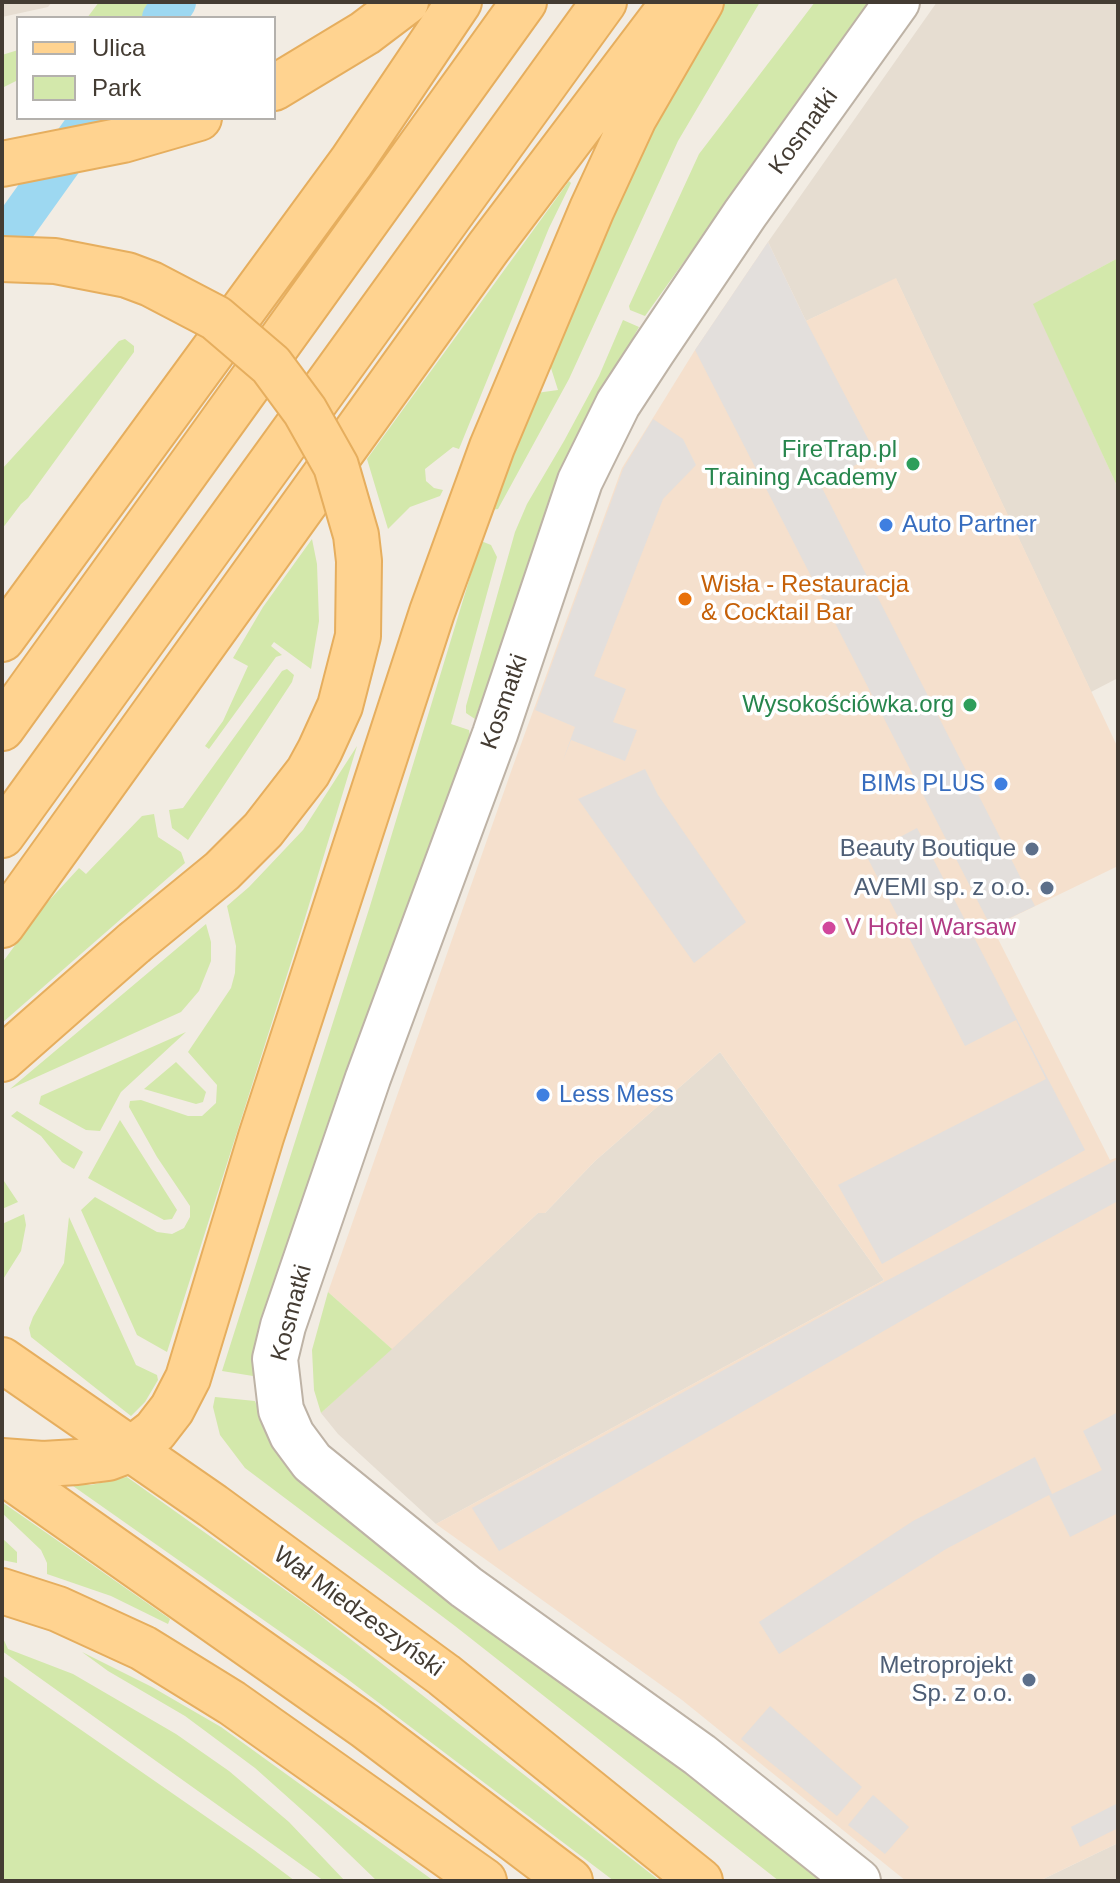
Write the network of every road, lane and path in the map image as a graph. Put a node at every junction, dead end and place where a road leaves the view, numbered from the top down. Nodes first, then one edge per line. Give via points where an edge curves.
1 (406, 2) edge
2 (459, 2) edge
3 (524, 2) edge
4 (604, 2) edge
5 (674, 2) edge
6 (701, 2) edge
7 (897, 2) edge
8 (276, 87) edge
9 (192, 120) edge
10 (2, 164) edge
11 (2, 259) edge
12 (2, 639) edge
13 (2, 728) edge
14 (2, 835) edge
15 (2, 925) edge
16 (2, 1059) edge
17 (2, 1360) edge
18 (132, 1449) junction
19 (2, 1461) edge
20 (2, 1471) edge
21 (18, 1596) edge
22 (484, 1881) edge
23 (570, 1881) edge
24 (700, 1881) edge
25 (858, 1881) edge

1 - 8 main road
2 - 12 main road via 352,161
3 - 13 main road
4 - 14 main road
5 - 15 main road via 488,248
6 - 18 main road via 634,118 492,447 432,612 188,1378 155,1431
7 - 25 street, Kosmatki via 658,343 618,404 580,481 495,734 368,1078 275,1359 281,1410 312,1462 466,1587 700,1755
9 - 10 main road
11 - 16 main road, bridge via 55,261 151,284 216,318 271,365 336,466 356,535 359,573 358,636 340,706 308,772 263,830 222,871
17 - 18 main road, Wał Miedzeszyński
18 - 19 main road via 77,1462
18 - 24 main road, Wał Miedzeszyński via 444,1675
20 - 23 main road via 365,1726
21 - 22 main road via 143,1648 232,1703

